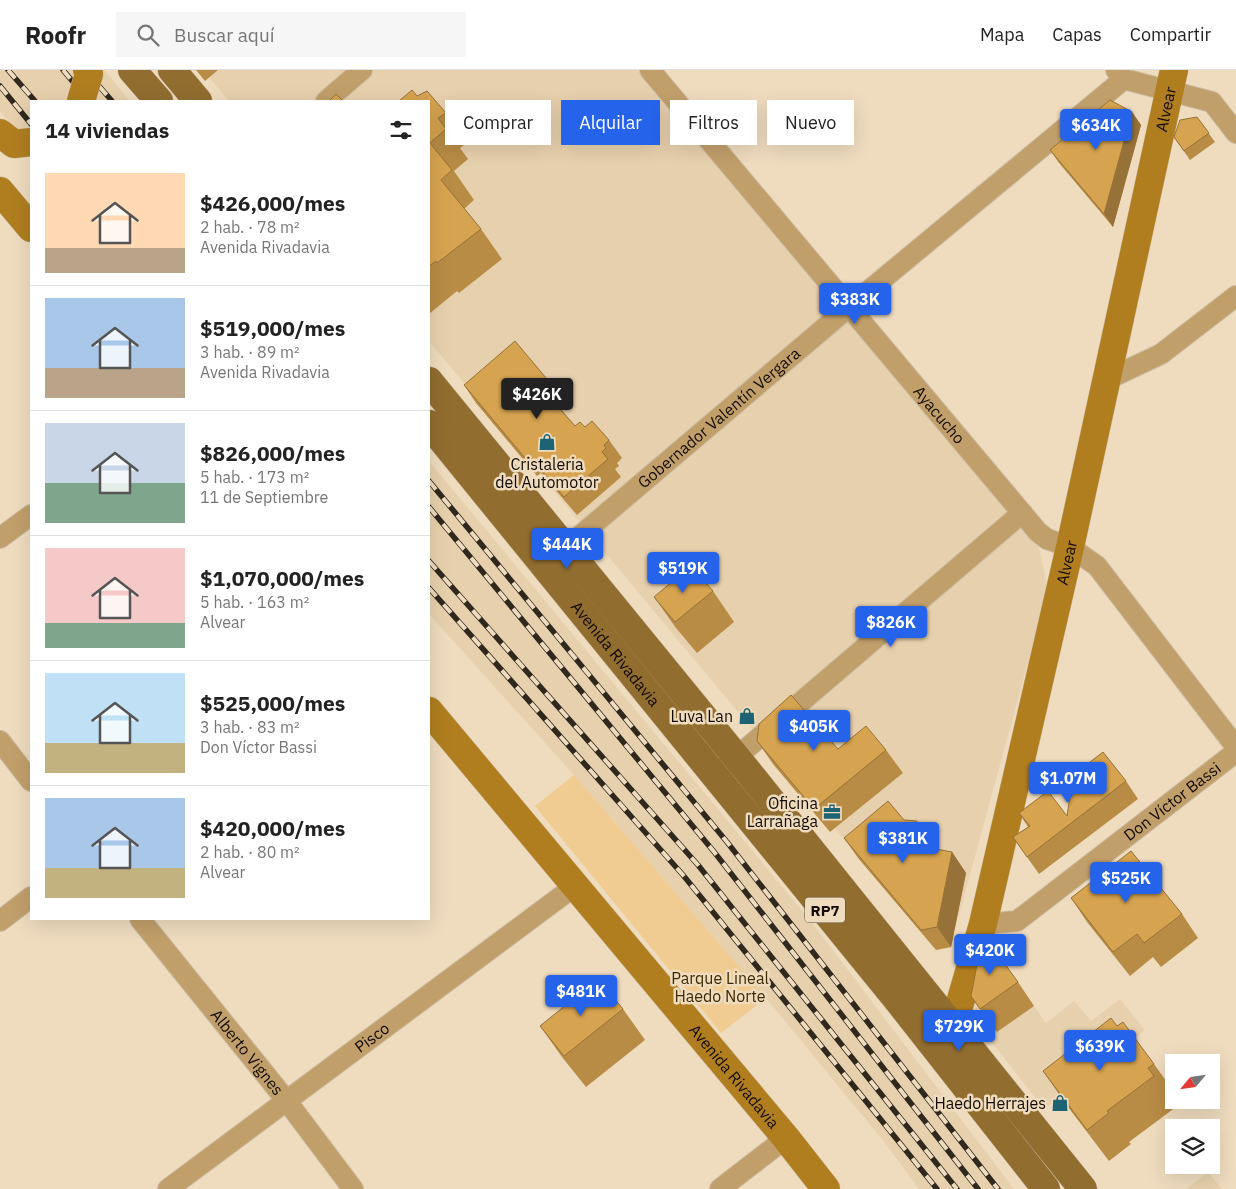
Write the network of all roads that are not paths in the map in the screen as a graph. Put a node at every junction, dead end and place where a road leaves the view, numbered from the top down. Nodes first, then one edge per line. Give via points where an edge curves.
1 (87, 70) edge
2 (132, 70) edge
3 (172, 70) edge
4 (362, 70) edge
5 (650, 70) edge
6 (1120, 74) edge
7 (1172, 81) edge
8 (82, 100) edge
9 (158, 100) edge
10 (197, 100) edge
11 (327, 100) edge
12 (0, 133) edge
13 (1236, 133) edge
14 (30, 142) edge
15 (0, 190) edge
16 (30, 227) edge
17 (1236, 296) edge
18 (849, 307) junction
19 (1106, 380) junction
20 (430, 382) edge
21 (430, 425) edge
22 (1022, 512) junction
23 (30, 516) edge
24 (0, 538) edge
25 (1070, 547) junction
26 (556, 556) junction
27 (430, 712) edge
28 (0, 741) edge
29 (1236, 747) edge
30 (1236, 752) edge
31 (737, 758) junction
32 (715, 775) junction
33 (30, 780) edge
34 (575, 886) junction
35 (30, 898) edge
36 (141, 920) edge
37 (0, 921) edge
38 (983, 924) junction
39 (944, 1036) junction
40 (286, 1100) junction
41 (786, 1138) junction
42 (168, 1189) edge
43 (353, 1189) edge
44 (720, 1189) edge
45 (826, 1189) edge
46 (1046, 1189) edge
47 (1083, 1189) edge

1 - 8 street, bridge via 89,74
2 - 9 main road
3 - 10 main road
4 - 11 street
5 - 18 street, Ayacucho
6 - 7 street
6 - 18 street, Gobernador Valentín Vergara
7 - 13 street via 1212,102
7 - 19 street, Alvear
12 - 14 street via 14,144
15 - 16 street
17 - 19 street via 1161,354
18 - 22 street, Ayacucho
18 - 26 street, Gobernador Valentín Vergara
19 - 25 street, Alvear
20 - 26 main road, Avenida Rivadavia / RP7
21 - 26 main road, Avenida Rivadavia / RP7
22 - 25 street, Ayacucho via 1047,539
22 - 31 street
23 - 24 street
25 - 29 street, Ayacucho via 1096,566
25 - 38 street, Alvear
26 - 31 main road, Avenida Rivadavia / RP7
26 - 32 main road, Avenida Rivadavia / RP7
27 - 34 street, Avenida Rivadavia
28 - 33 street
30 - 38 street, Don Víctor Bassi via 1017,921
31 - 32 street
31 - 39 main road, Avenida Rivadavia / RP7
32 - 39 main road, Avenida Rivadavia / RP7
34 - 40 street, Pisco
34 - 41 street, Avenida Rivadavia
35 - 37 street
36 - 40 street, Alberto Vignes
38 - 39 street, Alvear
39 - 46 main road, Avenida Rivadavia / RP7
39 - 47 main road, Avenida Rivadavia / RP7
40 - 42 street, Pisco
40 - 43 street, Alberto Vignes
41 - 44 street
41 - 45 street, Avenida Rivadavia

